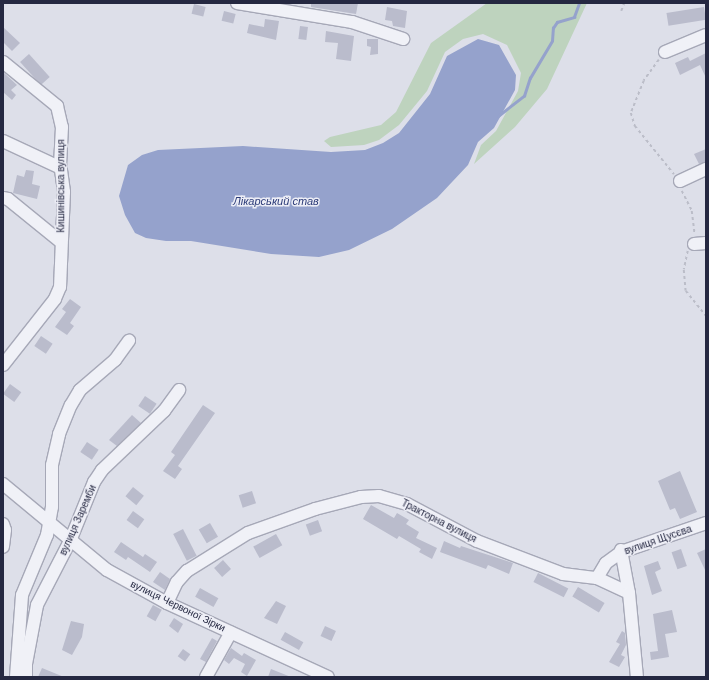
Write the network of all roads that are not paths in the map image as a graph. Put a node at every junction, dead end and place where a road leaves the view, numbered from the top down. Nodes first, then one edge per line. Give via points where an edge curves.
1 (237, 3) edge
2 (706, 35) edge
3 (403, 38) dead end
4 (665, 52) dead end
5 (3, 62) edge
6 (3, 141) edge
7 (61, 168) junction
8 (706, 169) edge
9 (680, 180) dead end
10 (3, 198) edge
11 (61, 242) junction
12 (128, 340) dead end
13 (3, 365) edge
14 (178, 390) dead end
15 (3, 484) edge
16 (49, 523) junction
17 (706, 523) edge
18 (3, 524) edge
19 (70, 541) junction
20 (3, 547) edge
21 (621, 551) junction
22 (597, 578) junction
23 (629, 593) junction
24 (167, 603) junction
25 (231, 632) junction
26 (16, 677) edge
27 (26, 677) edge
28 (206, 677) edge
29 (328, 677) edge
30 (638, 677) edge

1 - 3 street via 352,22
2 - 4 street
5 - 7 street, Кишинівська вулиця via 57,106 62,127
6 - 7 street
7 - 11 street, Кишинівська вулиця via 64,192
8 - 9 street
10 - 11 street via 8,199
11 - 13 street, Кишинівська вулиця via 60,287 56,299
12 - 16 street via 115,360 80,390 71,405 59,434 52,465 53,494
14 - 19 street, вулиця Заремби via 164,411 102,470 94,482
15 - 16 street, вулиця Червоної Зірки
16 - 19 street, вулиця Червоної Зірки
16 - 26 street via 47,535 22,595
17 - 21 street, вулиця Щусєва
18 - 20 street
19 - 24 street, вулиця Червоної Зірки via 107,570
19 - 27 street, вулиця Заремби via 37,605
21 - 22 street, вулиця Щусєва via 606,563
21 - 23 street
22 - 23 street, Тракторна вулиця
22 - 24 street, Тракторна вулиця via 563,574 477,541 392,498 360,497 316,509 227,543 187,571 177,582
23 - 30 street
24 - 25 street, вулиця Червоної Зірки
25 - 28 street
25 - 29 street, вулиця Червоної Зірки

